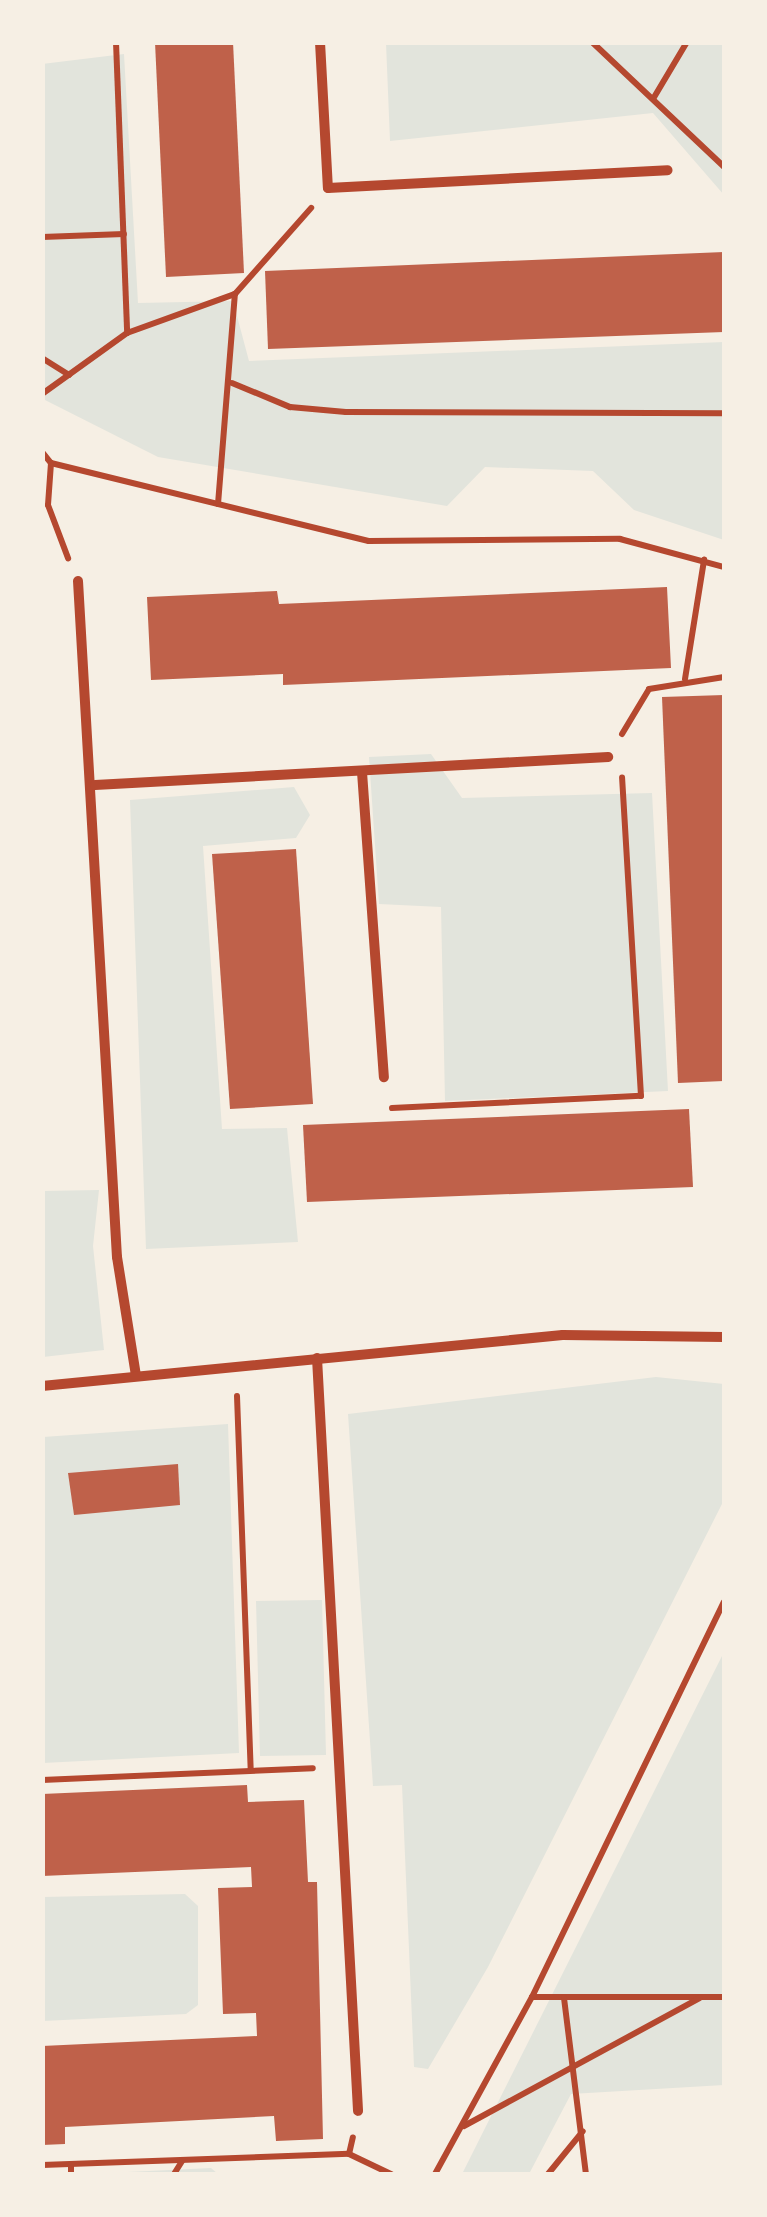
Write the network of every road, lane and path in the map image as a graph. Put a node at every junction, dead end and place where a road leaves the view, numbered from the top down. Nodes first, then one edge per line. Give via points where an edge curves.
1 (116, 42) edge
2 (320, 42) edge
3 (592, 42) edge
4 (687, 42) edge
5 (653, 99) junction
6 (724, 167) edge
7 (668, 170) dead end
8 (328, 188) junction
9 (124, 234) junction
10 (42, 237) edge
11 (235, 294) junction
12 (128, 333) junction
13 (42, 358) edge
14 (69, 375) junction
15 (232, 382) junction
16 (42, 394) edge
17 (724, 413) edge
18 (42, 452) edge
19 (50, 463) junction
20 (218, 504) junction
21 (45, 505) edge
22 (704, 560) junction
23 (724, 566) edge
24 (78, 582) joint
25 (724, 678) edge
26 (685, 679) junction
27 (620, 737) junction
28 (608, 757) joint
29 (362, 772) junction
30 (95, 785) junction
31 (384, 1077) joint
32 (724, 1337) edge
33 (317, 1358) junction
34 (236, 1369) junction
35 (136, 1375) junction
36 (42, 1386) edge
37 (724, 1602) edge
38 (344, 1768) junction
39 (251, 1769) junction
40 (42, 1780) edge
41 (532, 1998) junction
42 (564, 1998) junction
43 (700, 1998) junction
44 (724, 1998) edge
45 (577, 2061) junction
46 (358, 2112) joint
47 (462, 2126) junction
48 (584, 2130) junction
49 (349, 2154) junction
50 (183, 2160) junction
51 (42, 2164) edge
52 (71, 2164) junction
53 (72, 2174) edge
54 (174, 2174) edge
55 (392, 2174) edge
56 (434, 2174) edge
57 (548, 2174) edge
58 (586, 2174) edge

1 - 9 path
2 - 8 street
3 - 5 path
4 - 5 path
5 - 6 path
7 - 8 street
8 - 11 path
9 - 10 path
9 - 12 path
11 - 12 path
11 - 15 path
12 - 14 path
13 - 14 path
14 - 16 path
15 - 17 path via 290,407 346,412
15 - 20 path
18 - 19 path
19 - 20 path
19 - 21 path
20 - 22 path via 370,542 620,539
21 - 24 path
22 - 23 path
22 - 26 path
24 - 30 street
25 - 26 path
26 - 27 path via 649,689
27 - 28 path
27 - 31 path via 642,1096 386,1108
28 - 29 street
29 - 30 street
29 - 31 street
30 - 35 street via 117,1257
32 - 33 street via 562,1335
33 - 34 street
33 - 38 street
34 - 35 street
34 - 39 path
35 - 36 street
37 - 41 path
38 - 39 path
38 - 46 street
39 - 40 path
41 - 42 path
41 - 47 path
42 - 43 path
42 - 45 path
43 - 44 path
43 - 45 path
45 - 47 path
45 - 48 path
46 - 49 path
47 - 56 path
48 - 57 path
48 - 58 path
49 - 50 path
49 - 55 path
50 - 52 path
50 - 54 path
51 - 52 path
52 - 53 path

